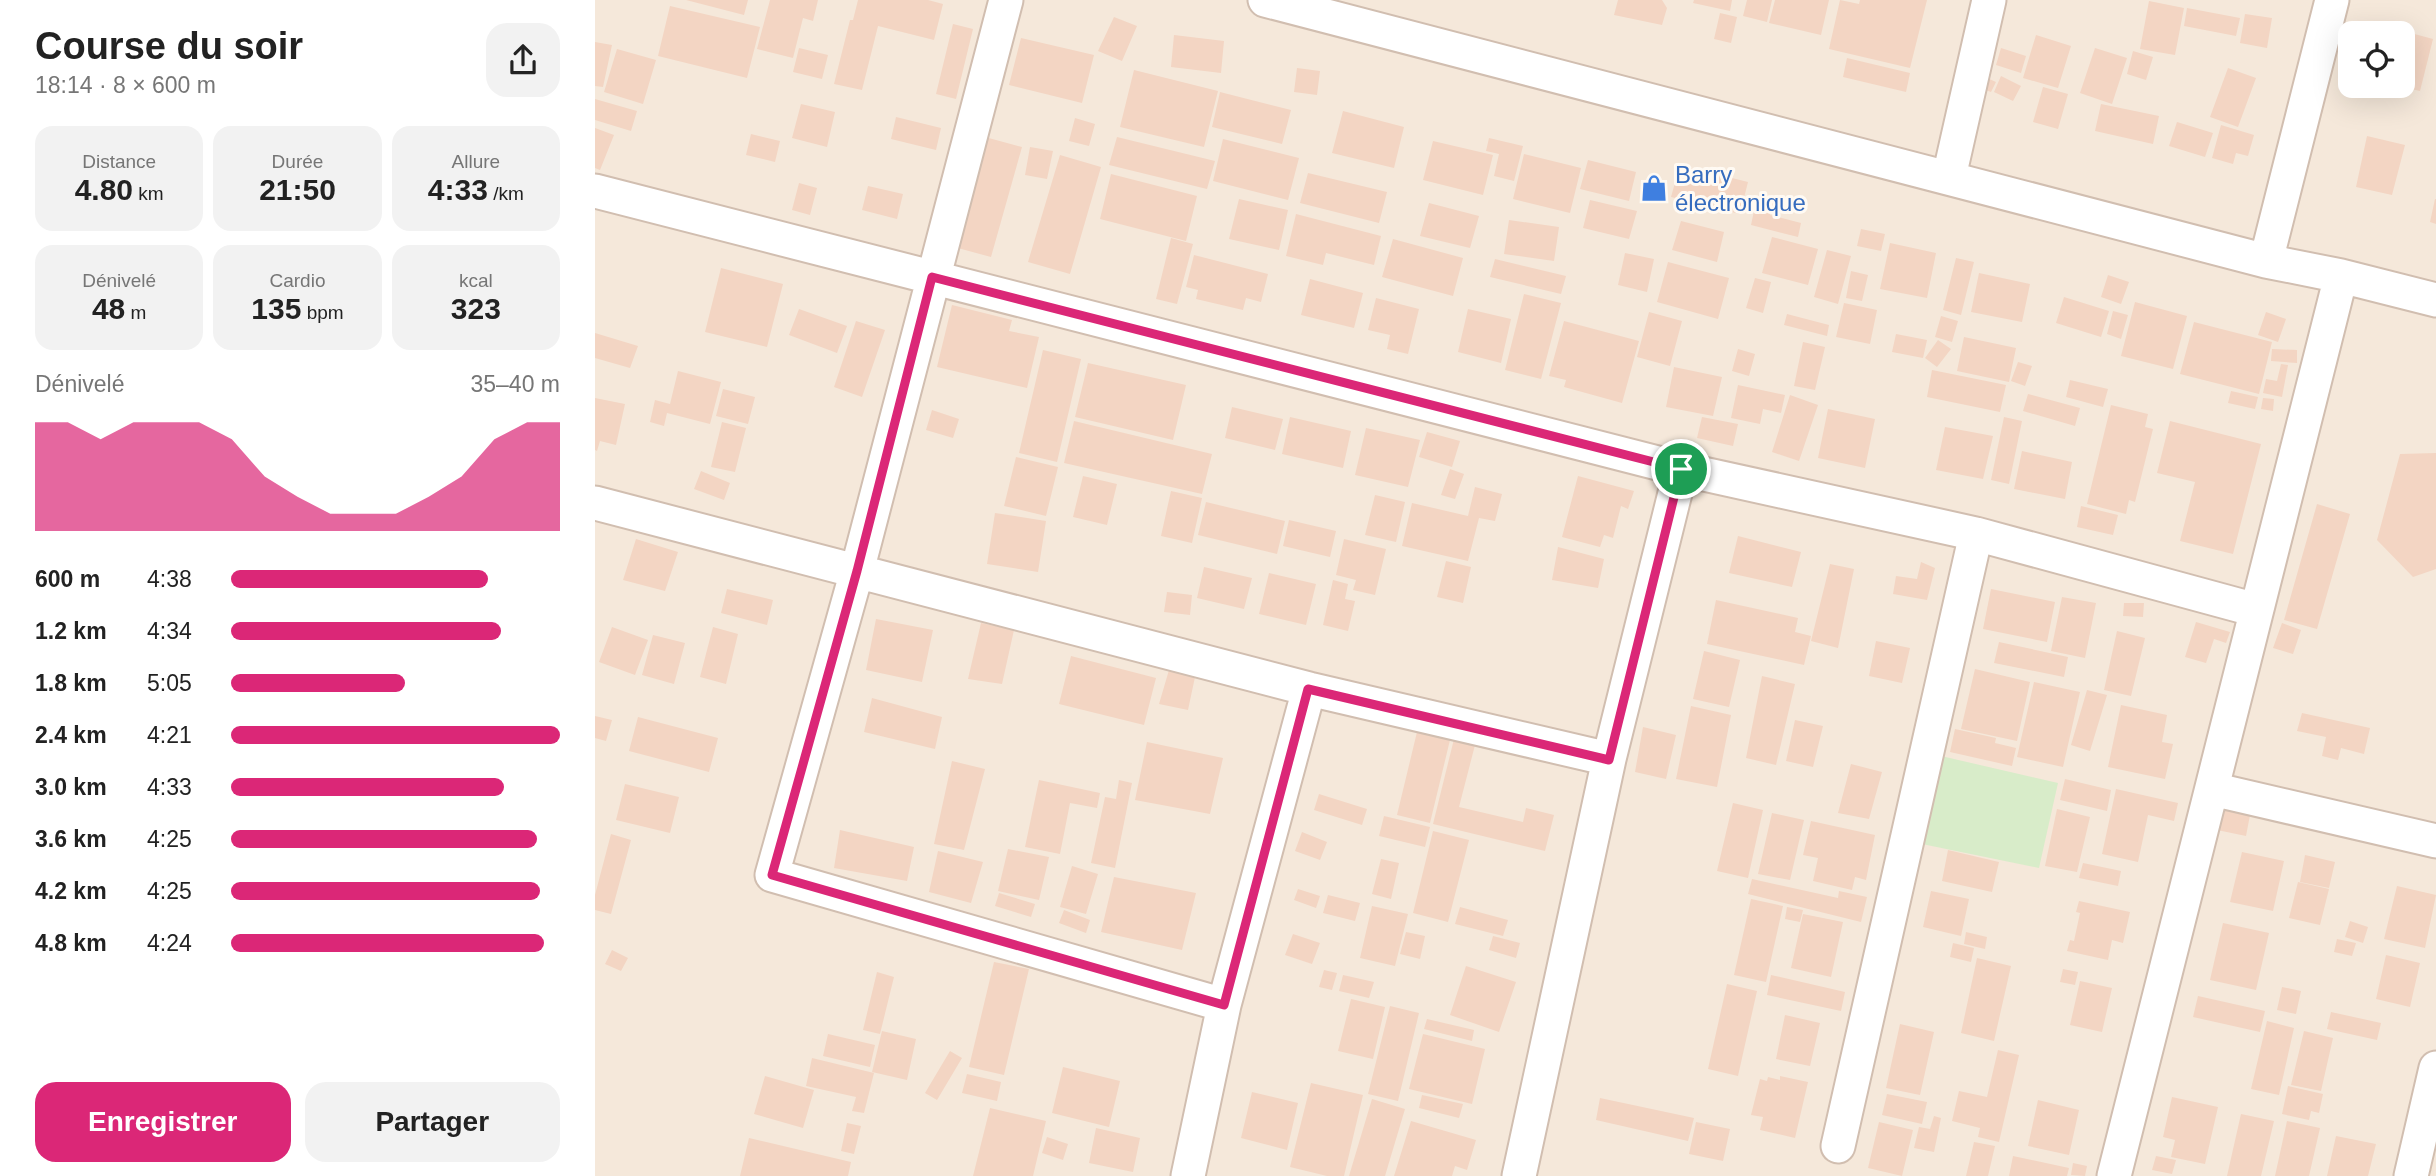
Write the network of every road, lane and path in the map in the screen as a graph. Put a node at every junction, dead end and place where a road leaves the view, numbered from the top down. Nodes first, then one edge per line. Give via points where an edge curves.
1 (1006, 0) edge
2 (1265, 0) edge
3 (1990, 0) edge
4 (2332, 0) edge
5 (1316, 6) edge
6 (1949, 177) junction
7 (595, 191) edge
8 (2266, 261) junction
9 (2341, 276) junction
10 (932, 277) junction
11 (2436, 300) edge
12 (1681, 469) junction
13 (595, 503) edge
14 (1976, 534) junction
15 (857, 571) junction
16 (2256, 610) junction
17 (1308, 689) junction
18 (1609, 760) junction
19 (2212, 789) junction
20 (2436, 841) edge
21 (1224, 1005) junction
22 (2436, 1068) edge
23 (1838, 1146) dead end
24 (1188, 1176) edge
25 (1519, 1176) edge
26 (2114, 1176) edge
27 (2411, 1176) edge

1 - 10 street
2 - 5 street
3 - 6 street
4 - 8 street
5 - 6 street
6 - 8 street
7 - 10 street
8 - 9 street
9 - 11 street
9 - 16 street
10 - 12 street
10 - 15 street
12 - 14 street
12 - 18 street
13 - 15 street
14 - 16 street
14 - 23 street
15 - 17 street
15 - 21 street via 772,875
16 - 19 street
17 - 18 street
17 - 21 street
18 - 25 street
19 - 20 street
19 - 26 street
21 - 24 street
22 - 27 street

